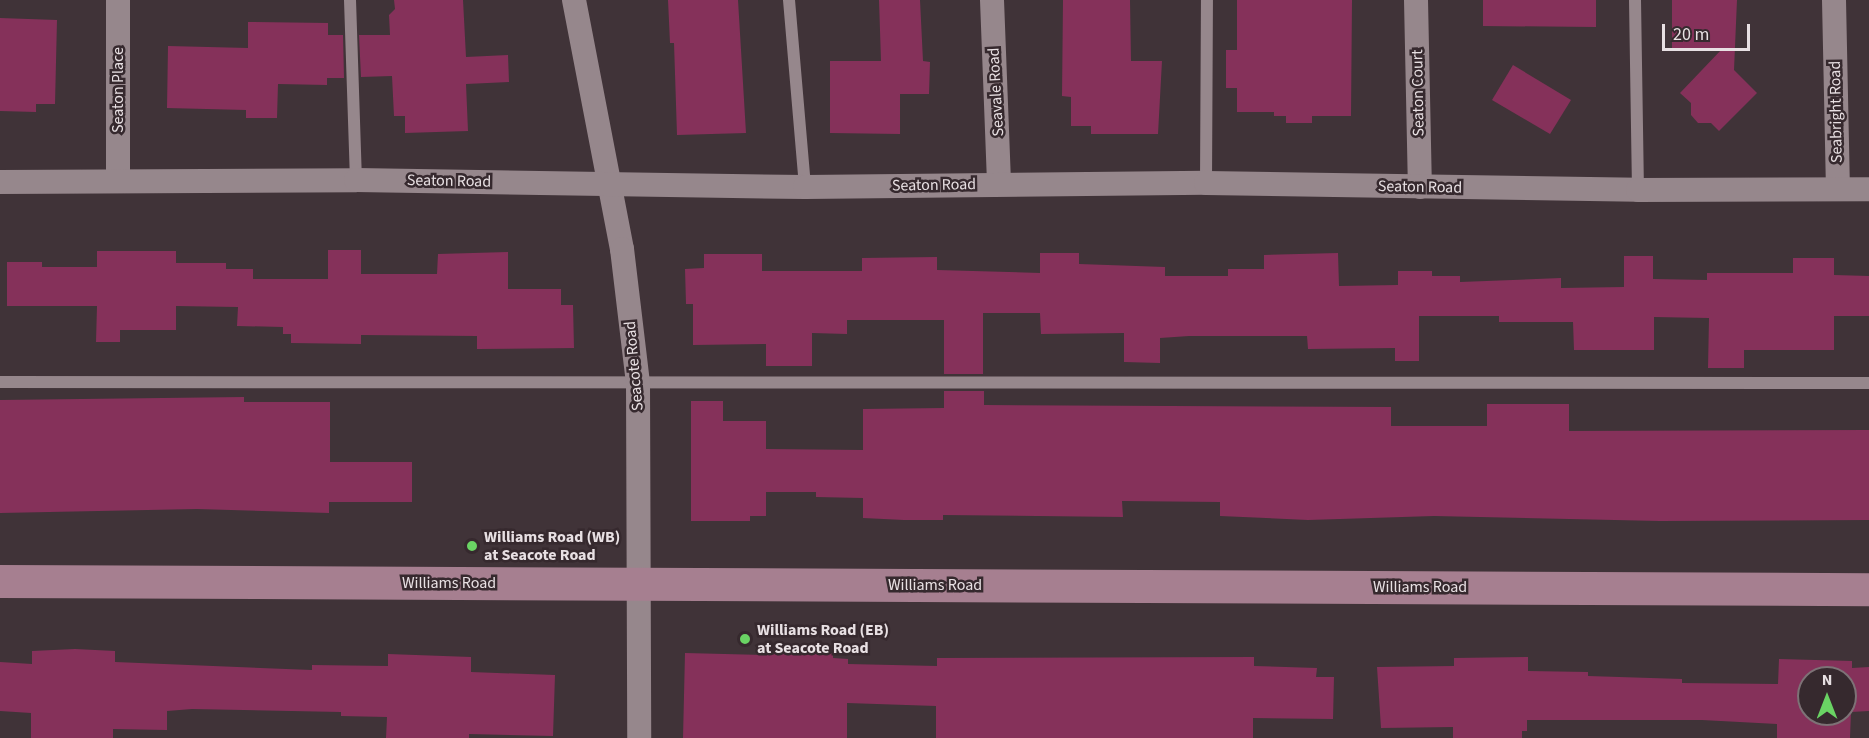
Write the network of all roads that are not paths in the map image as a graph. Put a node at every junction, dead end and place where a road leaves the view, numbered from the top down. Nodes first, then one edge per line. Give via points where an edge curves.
1 (118, 0) edge
2 (350, 0) edge
3 (574, 0) edge
4 (789, 0) edge
5 (992, 0) edge
6 (1207, 0) edge
7 (1416, 0) edge
8 (1635, 0) edge
9 (1834, 0) edge
10 (356, 180) junction
11 (118, 181) junction
12 (0, 182) edge
13 (999, 183) junction
14 (1206, 183) junction
15 (608, 185) junction
16 (805, 187) junction
17 (1420, 187) junction
18 (1838, 188) junction
19 (1869, 189) edge
20 (1638, 190) junction
21 (0, 382) edge
22 (1869, 383) edge
23 (638, 384) junction
24 (0, 581) edge
25 (640, 583) junction
26 (1869, 589) edge
27 (639, 738) edge

1 - 11 street, Seaton Place
2 - 10 lane
3 - 15 street, Seacote Road
4 - 16 lane
5 - 13 street, Seavale Road
6 - 14 lane
7 - 17 street, Seaton Court
8 - 20 lane
9 - 18 street, Seabright Road
10 - 11 street, Seaton Road
10 - 15 street, Seaton Road
11 - 12 street, Seaton Road
13 - 14 street, Seaton Road
13 - 16 street, Seaton Road
14 - 17 street, Seaton Road
15 - 16 street, Seaton Road
15 - 23 street, Seacote Road via 622,249
17 - 20 street, Seaton Road
18 - 19 street, Seaton Road
18 - 20 street, Seaton Road
21 - 23 lane
22 - 23 lane
23 - 25 street, Seacote Road
24 - 25 street, Williams Road
25 - 26 street, Williams Road
25 - 27 street, Seacote Road

